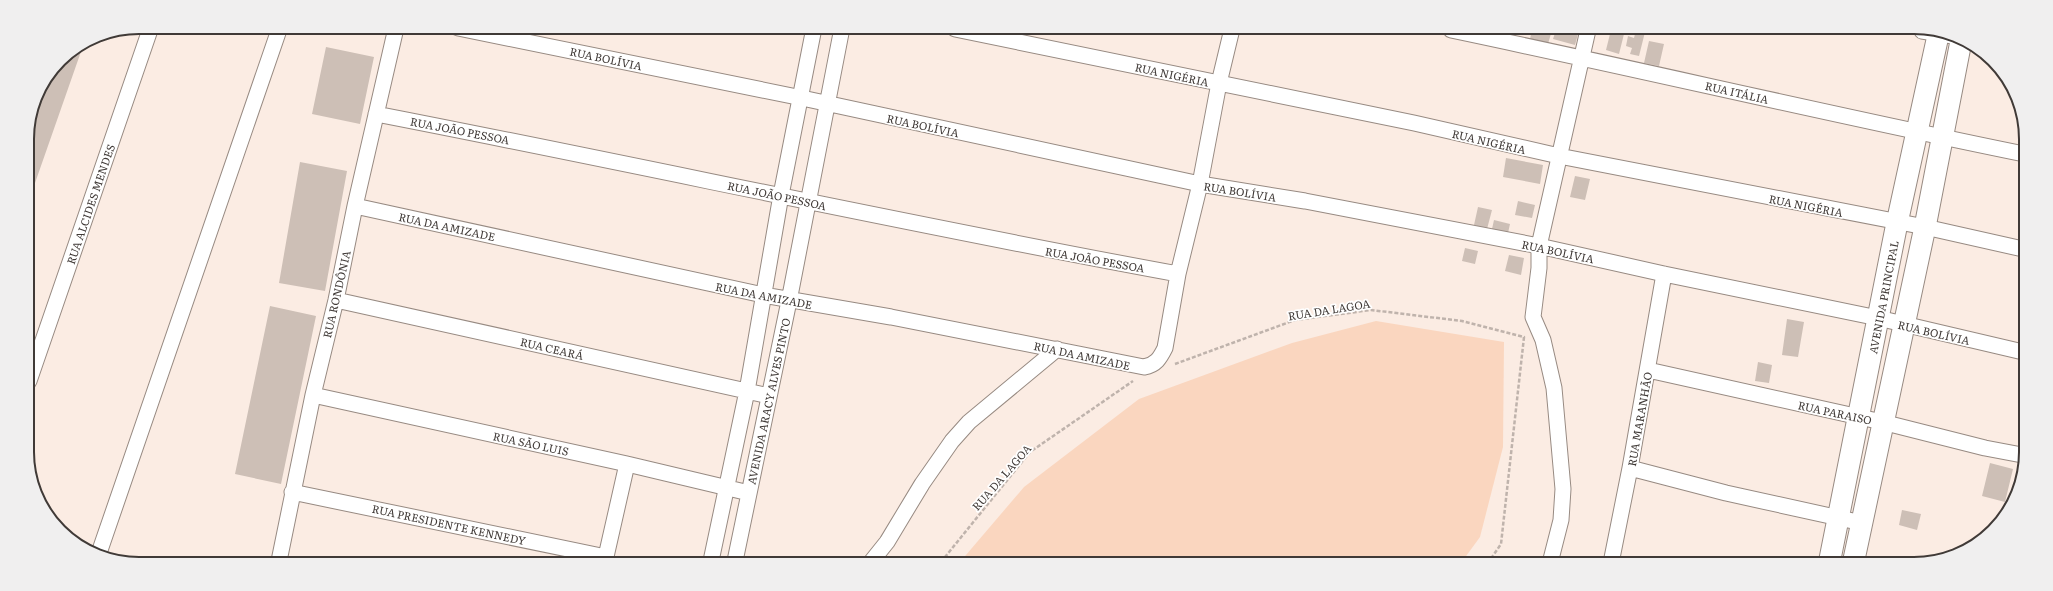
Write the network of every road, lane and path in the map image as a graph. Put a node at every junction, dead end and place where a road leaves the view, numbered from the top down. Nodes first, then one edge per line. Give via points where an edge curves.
1 (149, 34) edge
2 (278, 34) edge
3 (395, 34) edge
4 (487, 34) edge
5 (813, 34) edge
6 (841, 34) edge
7 (979, 34) edge
8 (1231, 34) edge
9 (1470, 34) edge
10 (1587, 34) edge
11 (1937, 37) edge
12 (1960, 45) edge
13 (1582, 57) junction
14 (1219, 83) junction
15 (802, 98) junction
16 (826, 105) junction
17 (376, 114) junction
18 (1918, 132) junction
19 (1941, 137) junction
20 (2019, 153) edge
21 (1559, 156) junction
22 (1200, 184) junction
23 (781, 195) junction
24 (808, 201) junction
25 (355, 206) junction
26 (1897, 223) junction
27 (1925, 227) junction
28 (1539, 246) junction
29 (2019, 248) edge
30 (1178, 274) junction
31 (1664, 274) junction
32 (763, 295) junction
33 (336, 300) junction
34 (789, 300) junction
35 (1878, 318) junction
36 (1903, 325) junction
37 (1057, 349) junction
38 (2019, 351) edge
39 (34, 366) edge
40 (1172, 366) dead end
41 (1648, 370) junction
42 (1135, 380) dead end
43 (747, 391) junction
44 (313, 395) junction
45 (769, 396) junction
46 (1859, 417) junction
47 (1882, 422) junction
48 (2019, 454) edge
49 (627, 464) junction
50 (1630, 468) junction
51 (726, 488) junction
52 (292, 492) junction
53 (749, 493) junction
54 (1838, 517) junction
55 (1862, 523) junction
56 (100, 549) edge
57 (280, 557) edge
58 (597, 557) edge
59 (606, 557) edge
60 (712, 557) edge
61 (736, 557) edge
62 (875, 557) edge
63 (945, 557) edge
64 (1492, 557) edge
65 (1552, 557) edge
66 (1611, 557) edge
67 (1830, 557) edge
68 (1855, 557) edge

1 - 39 street, RUA ALCIDES MENDES
2 - 56 street
3 - 17 street, RUA RONDÔNIA
4 - 15 street, RUA BOLÍVIA
5 - 15 street, AVENIDA ARACY ALVES PINTO
6 - 16 street, AVENIDA ARACY ALVES PINTO
7 - 14 street, RUA NIGÉRIA
8 - 14 street
9 - 13 street, RUA ITÁLIA
10 - 13 street
11 - 18 street, AVENIDA PRINCIPAL
12 - 19 street
13 - 18 street, RUA ITÁLIA
13 - 21 street
14 - 21 street, RUA NIGÉRIA
14 - 22 street
15 - 16 street, RUA BOLÍVIA
15 - 23 street, AVENIDA ARACY ALVES PINTO
16 - 22 street, RUA BOLÍVIA
16 - 24 street, AVENIDA ARACY ALVES PINTO
17 - 23 street, RUA JOÃO PESSOA
17 - 25 street, RUA RONDÔNIA
18 - 19 street, RUA ITÁLIA
18 - 26 street, AVENIDA PRINCIPAL
19 - 20 street, RUA ITÁLIA
19 - 27 street
21 - 26 street, RUA NIGÉRIA
21 - 28 street
22 - 28 street, RUA BOLÍVIA via 1305,201
22 - 30 street
23 - 24 street, RUA JOÃO PESSOA
23 - 32 street, AVENIDA ARACY ALVES PINTO
24 - 30 street, RUA JOÃO PESSOA via 998,241
24 - 34 street, AVENIDA ARACY ALVES PINTO
25 - 32 street, RUA DA AMIZADE
25 - 33 street, RUA RONDÔNIA
26 - 27 street, RUA NIGÉRIA
26 - 35 street, AVENIDA PRINCIPAL
27 - 29 street, RUA NIGÉRIA
27 - 36 street
28 - 31 street, RUA BOLÍVIA
28 - 65 street via 1533,317 1543,340 1554,388 1563,488 1561,520
30 - 37 street, RUA DA AMIZADE via 1165,348 1160,359 1152,366 1120,364
31 - 35 street, RUA BOLÍVIA
31 - 41 street, RUA MARANHÃO
32 - 34 street, RUA DA AMIZADE
32 - 43 street, AVENIDA ARACY ALVES PINTO
33 - 43 street, RUA CEARÁ
33 - 44 street, RUA RONDÔNIA
34 - 37 street, RUA DA AMIZADE
34 - 45 street, AVENIDA ARACY ALVES PINTO
35 - 36 street, RUA BOLÍVIA
35 - 46 street, AVENIDA PRINCIPAL
36 - 38 street, RUA BOLÍVIA
36 - 47 street
37 - 62 street via 969,422 952,441
40 - 64 path, RUA DA LAGOA via 1295,320 1371,310 1462,321 1524,337 1501,544
41 - 46 street, RUA PARAISO
41 - 50 street, RUA MARANHÃO
42 - 63 path, RUA DA LAGOA via 1030,452
43 - 45 street, RUA CEARÁ
43 - 51 street, AVENIDA ARACY ALVES PINTO
44 - 49 street, RUA SÃO LUIS
44 - 52 street, RUA RONDÔNIA
45 - 53 street, AVENIDA ARACY ALVES PINTO
46 - 47 street, RUA PARAISO
46 - 54 street, AVENIDA PRINCIPAL
47 - 48 street, RUA PARAISO
47 - 55 street
49 - 51 street, RUA SÃO LUIS
49 - 59 street
50 - 54 street via 1726,493
50 - 66 street, RUA MARANHÃO
51 - 53 street, RUA SÃO LUIS
51 - 60 street, AVENIDA ARACY ALVES PINTO
52 - 57 street, RUA RONDÔNIA
52 - 58 street, RUA PRESIDENTE KENNEDY
53 - 61 street, AVENIDA ARACY ALVES PINTO
54 - 55 street
54 - 67 street, AVENIDA PRINCIPAL
55 - 68 street

